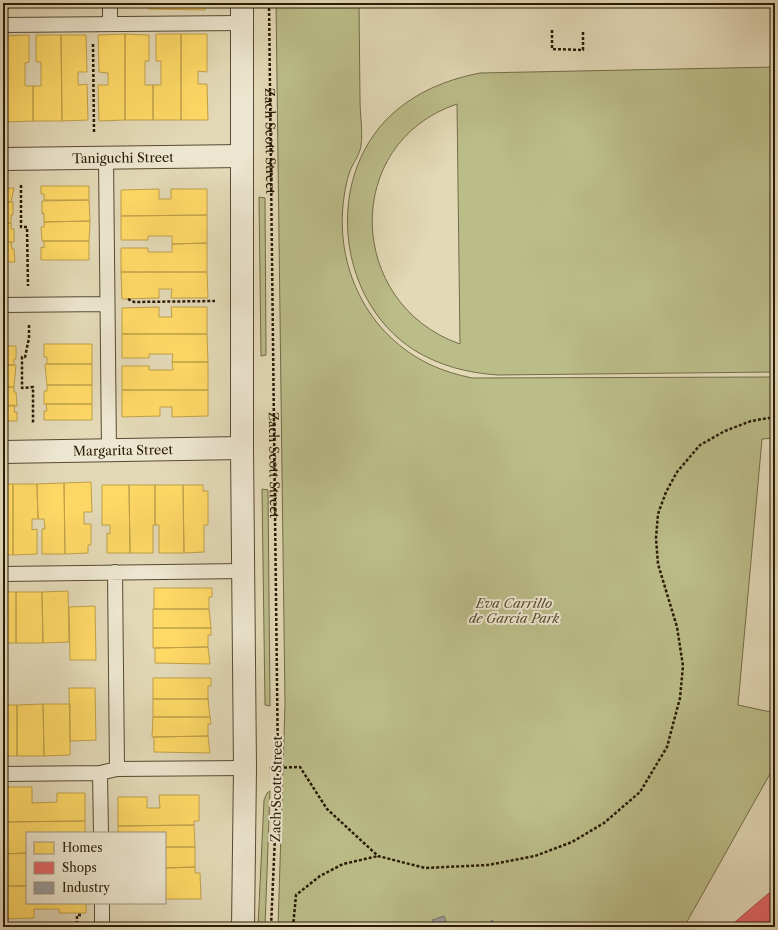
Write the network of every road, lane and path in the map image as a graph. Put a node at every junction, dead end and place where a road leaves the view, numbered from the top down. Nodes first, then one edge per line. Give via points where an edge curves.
1 (110, 3) edge
2 (270, 3) edge
3 (242, 13) edge
4 (93, 24) junction
5 (110, 24) junction
6 (3, 25) edge
7 (552, 30) dead end
8 (583, 30) dead end
9 (94, 132) dead end
10 (242, 156) junction
11 (106, 158) junction
12 (3, 159) edge
13 (215, 301) dead end
14 (107, 302) junction
15 (3, 305) edge
16 (775, 417) edge
17 (242, 448) junction
18 (109, 450) junction
19 (3, 452) edge
20 (244, 571) junction
21 (115, 572) junction
22 (3, 574) edge
23 (278, 767) junction
24 (245, 768) junction
25 (117, 769) junction
26 (100, 773) junction
27 (3, 774) edge
28 (101, 832) edge
29 (378, 856) junction
30 (102, 915) edge
31 (3, 926) edge
32 (243, 927) edge
33 (271, 927) edge
34 (294, 927) edge

1 - 5 lane
2 - 23 path, Zach Scott Street
3 - 5 lane
3 - 10 street, Zach Scott Street
4 - 5 lane
4 - 6 lane
4 - 9 path
7 - 8 path via 552,49 583,50
10 - 11 street, Taniguchi Street
10 - 17 street, Zach Scott Street
11 - 12 street, Taniguchi Street
11 - 14 lane
13 - 14 path via 137,302 127,299
14 - 15 lane
14 - 18 lane
16 - 29 path via 751,421 725,431 700,446 677,472 658,514 658,564 677,627 683,666 680,698 667,747 640,792 604,823 572,842 534,856 488,865 425,868
17 - 18 street, Margarita Street
17 - 20 street, Zach Scott Street
18 - 19 street, Margarita Street
20 - 21 lane
20 - 24 street, Zach Scott Street
21 - 22 lane
21 - 25 lane
23 - 24 path
23 - 29 path via 300,767 327,809
23 - 33 path, Zach Scott Street
24 - 25 lane
24 - 32 street, Zach Scott Street
25 - 26 lane
26 - 27 lane
26 - 28 lane
29 - 34 path via 343,864 320,876 296,895
30 - 31 path via 77,915 77,925

